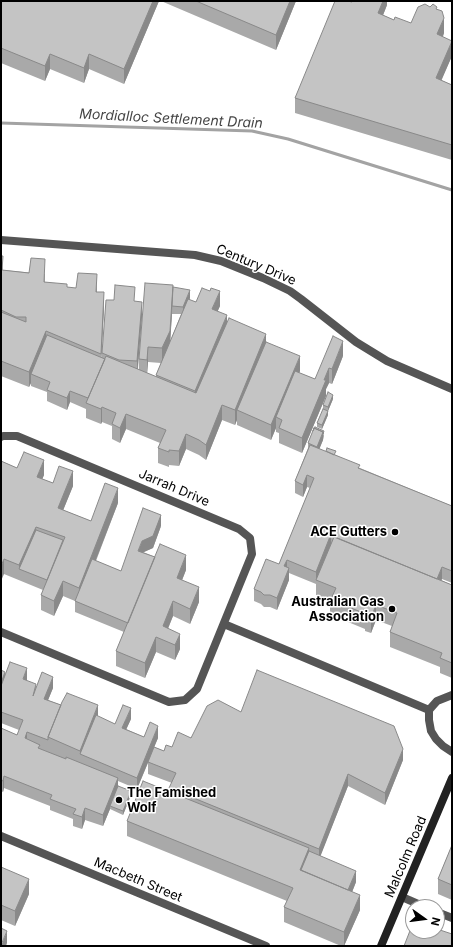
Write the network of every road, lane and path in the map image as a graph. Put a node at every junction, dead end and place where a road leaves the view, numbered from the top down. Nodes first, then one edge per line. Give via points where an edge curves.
1 (1, 240) edge
2 (452, 389) edge
3 (1, 438) edge
4 (224, 624) junction
5 (1, 632) edge
6 (452, 695) edge
7 (429, 710) junction
8 (452, 752) edge
9 (452, 778) edge
10 (1, 836) edge
11 (402, 897) junction
12 (407, 899) edge
13 (266, 946) edge
14 (381, 946) edge

1 - 2 street, Century Drive via 195,255 221,261 290,292 356,342 387,361
3 - 4 street, Jarrah Drive via 16,436 239,529 250,538 252,554
4 - 5 street, Jarrah Drive via 197,689 185,700 169,702
4 - 7 street
6 - 7 street via 436,701
7 - 8 street via 431,731 443,746
9 - 11 street, Malcolm Road
10 - 13 street, Macbeth Street
11 - 12 street
11 - 14 street, Malcolm Road

